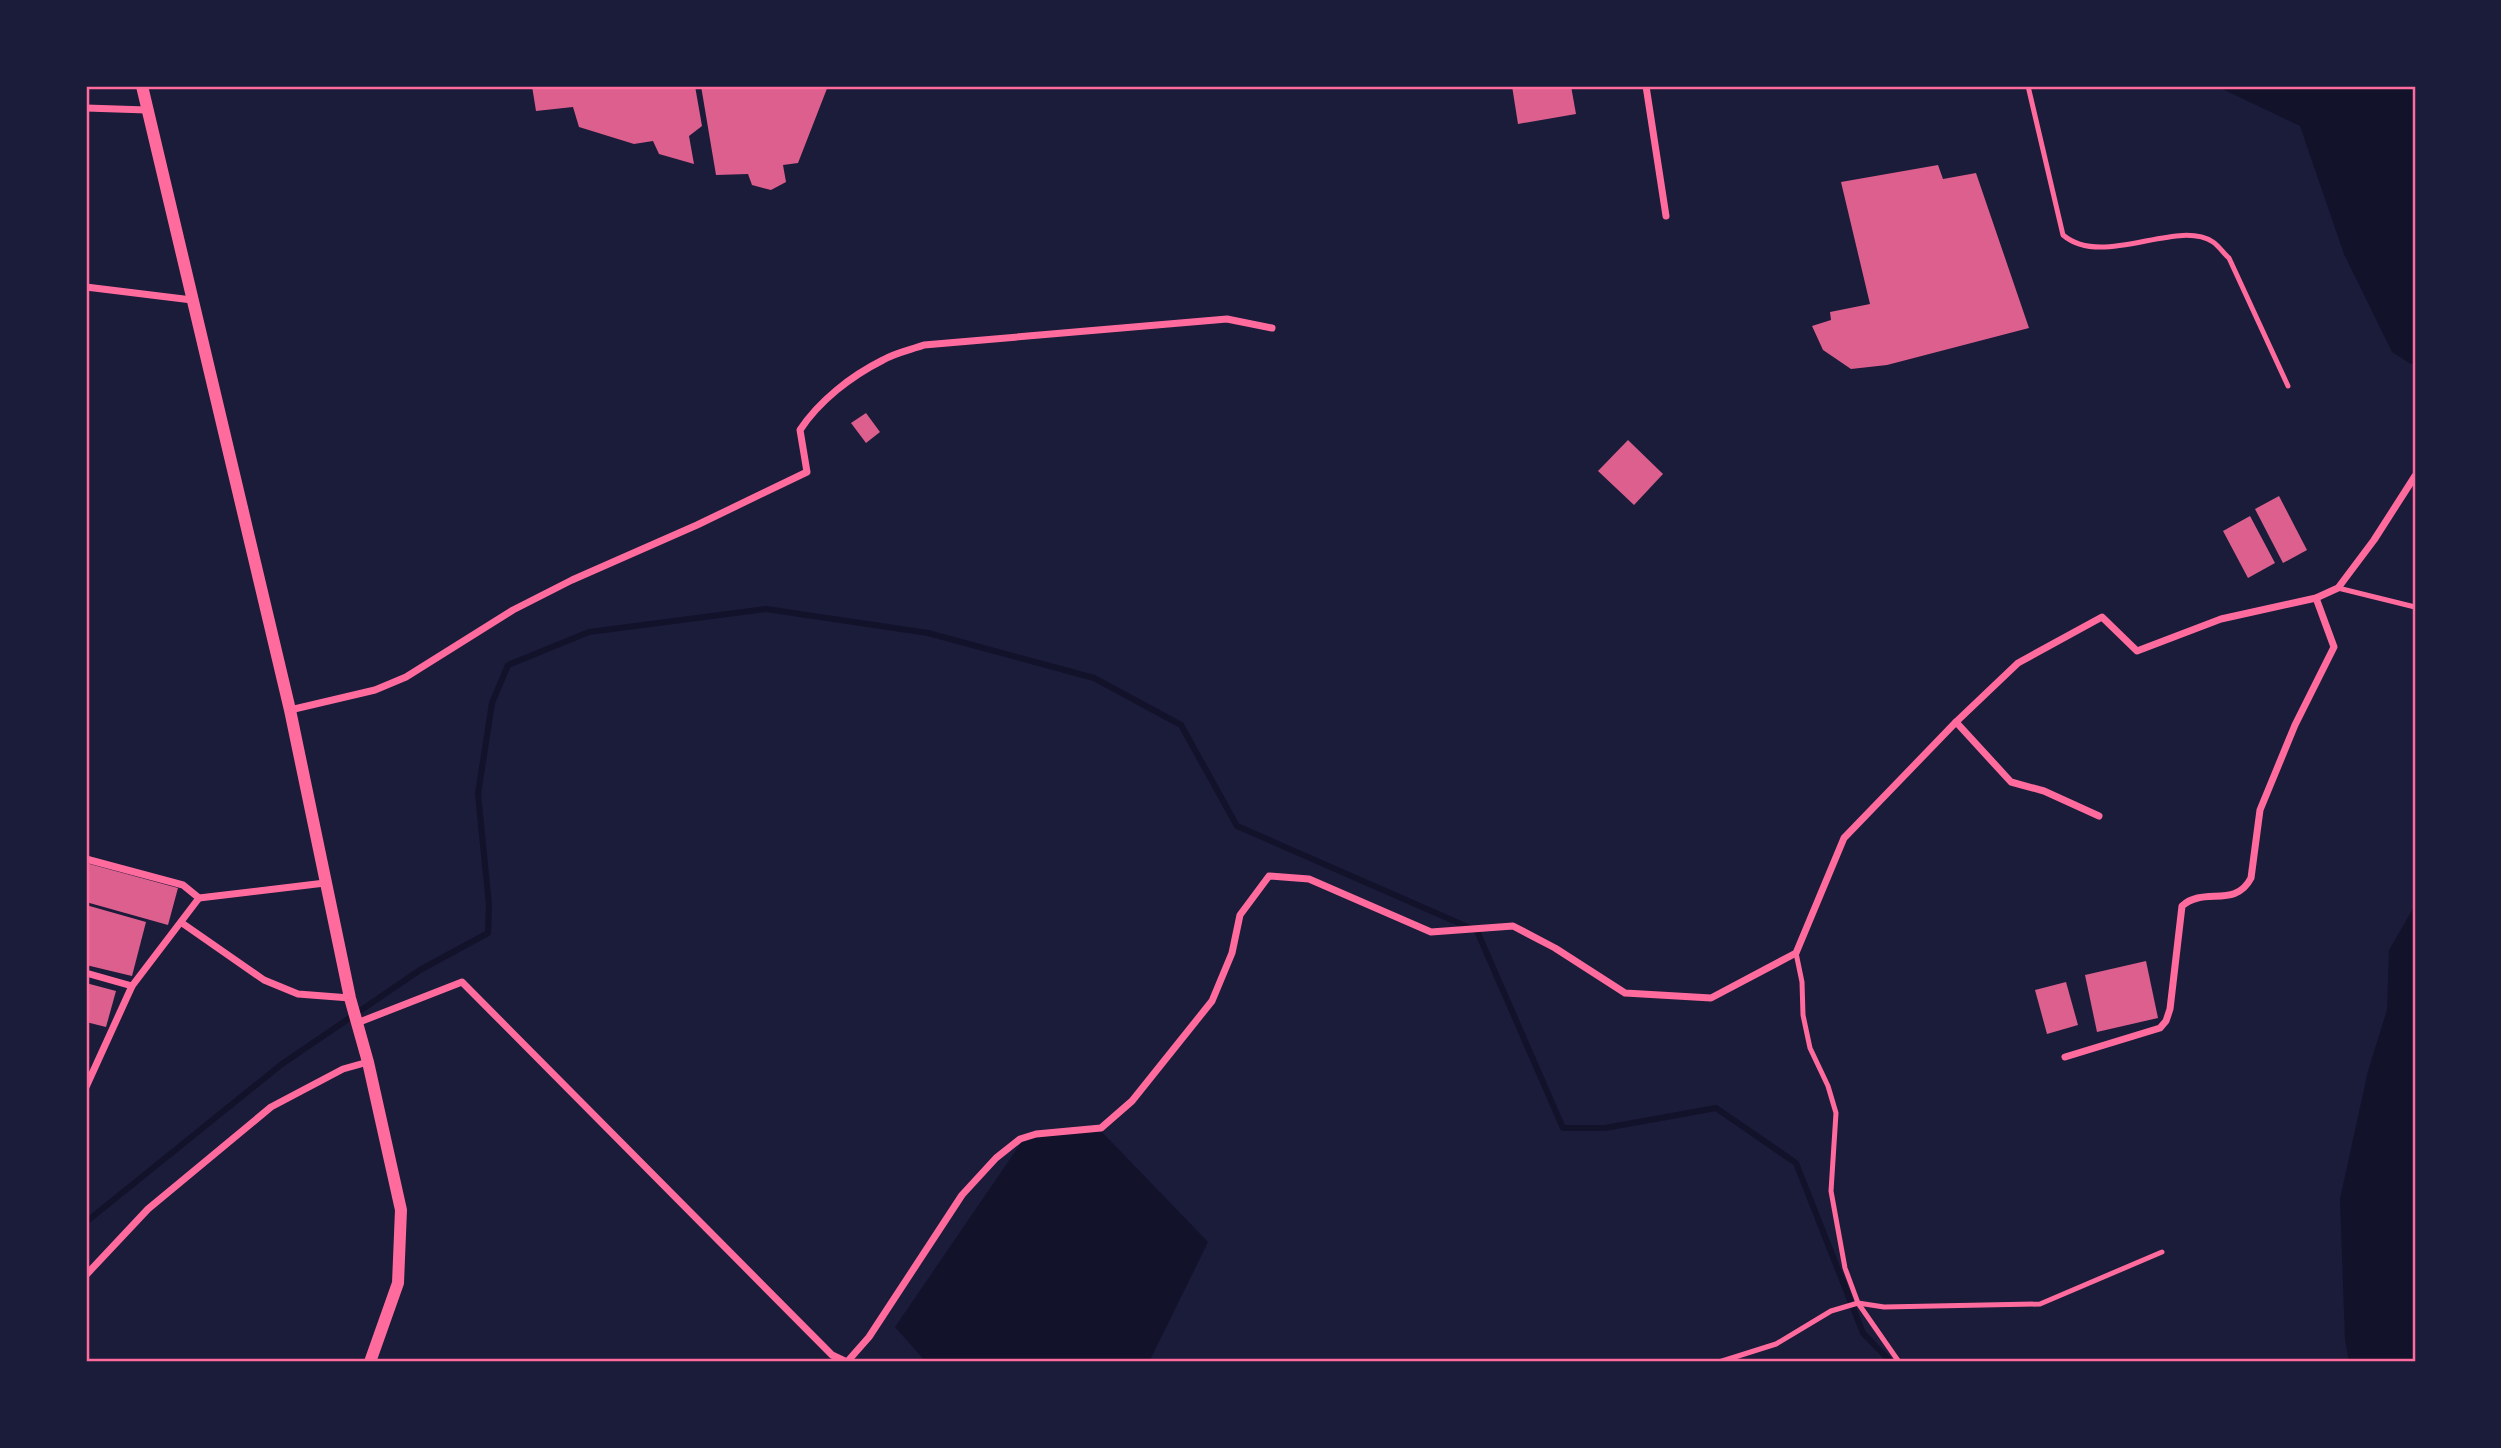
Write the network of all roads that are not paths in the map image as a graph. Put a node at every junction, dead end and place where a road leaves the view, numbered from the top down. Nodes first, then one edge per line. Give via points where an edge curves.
1 (142, 86) edge
2 (1646, 86) edge
3 (2028, 86) edge
4 (86, 108) edge
5 (146, 110) junction
6 (1666, 216) dead end
7 (86, 287) edge
8 (192, 300) junction
9 (1272, 328) dead end
10 (2288, 386) dead end
11 (2415, 476) edge
12 (2338, 588) junction
13 (2316, 598) junction
14 (2415, 607) edge
15 (290, 710) junction
16 (1956, 722) junction
17 (2099, 816) dead end
18 (86, 859) edge
19 (325, 883) junction
20 (199, 898) junction
21 (182, 923) junction
22 (1796, 953) junction
23 (86, 973) edge
24 (132, 986) junction
25 (350, 998) junction
26 (357, 1023) junction
27 (2065, 1057) dead end
28 (368, 1062) junction
29 (86, 1087) edge
30 (2162, 1252) dead end
31 (86, 1275) edge
32 (1858, 1303) junction
33 (369, 1362) edge
34 (1719, 1362) edge
35 (1899, 1362) edge

1 - 5 street
2 - 6 street
3 - 10 lane via 2063,235 2073,244 2093,248 2189,236 2213,242 2229,258
4 - 5 street
5 - 8 street
7 - 8 street
8 - 15 street
9 - 15 street via 1227,319 924,345 884,359 835,391 808,417 800,430 807,472 513,610 406,677 375,690
11 - 12 street
12 - 13 street
12 - 14 lane
13 - 16 street via 2221,619 2137,650 2102,617 2018,663
13 - 27 street via 2334,647 2260,810 2247,884 2234,895 2198,897 2182,906 2170,1009 2160,1028
15 - 19 street
16 - 17 street via 2011,782
16 - 22 street via 1844,838
18 - 20 street via 183,885
19 - 20 street
19 - 25 street
20 - 21 street
21 - 24 street
21 - 25 street via 264,980 298,994
22 - 26 street via 1711,998 1625,993 1513,926 1431,933 1309,879 1269,876 1240,915 1232,953 1212,1001 1132,1101 1101,1128 1036,1134 1020,1139 996,1158 962,1195 869,1337 847,1362 832,1355 462,982
22 - 32 lane via 1810,1048 1836,1113 1831,1191 1845,1268
23 - 24 street
24 - 29 street
25 - 26 street
26 - 28 street
28 - 31 street via 343,1069 271,1107 148,1209
28 - 33 street via 401,1210 398,1283
30 - 32 lane via 2040,1304 1884,1307
32 - 34 lane via 1832,1311 1776,1344
32 - 35 lane

